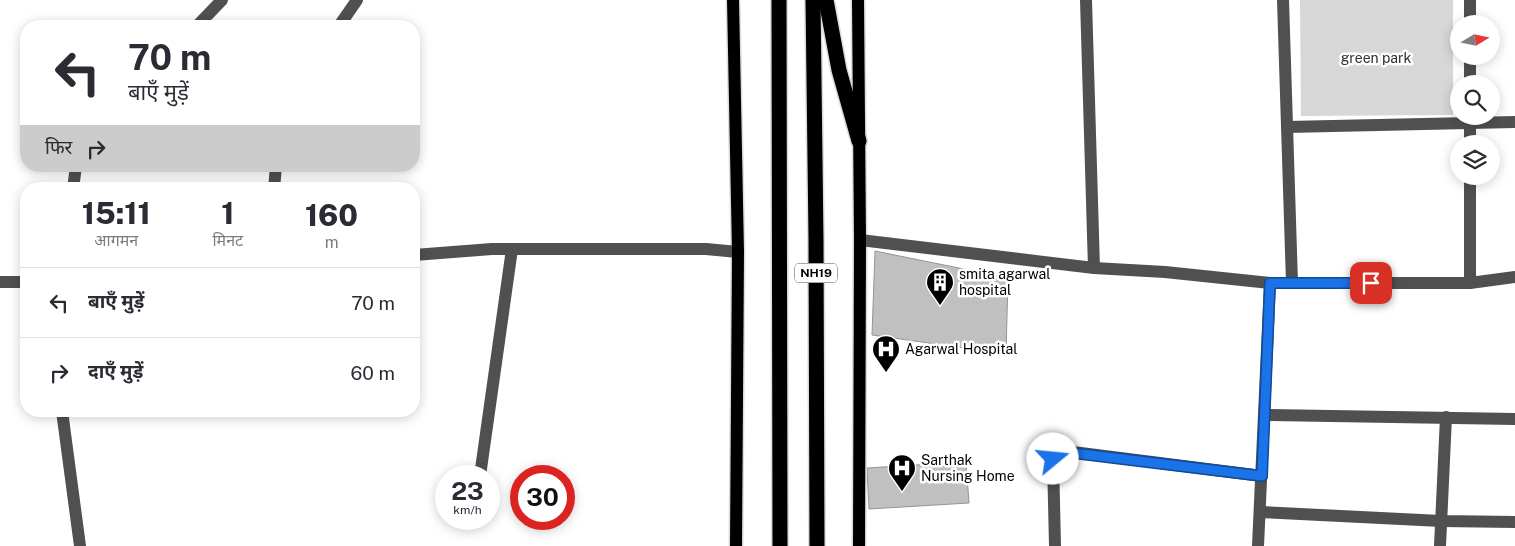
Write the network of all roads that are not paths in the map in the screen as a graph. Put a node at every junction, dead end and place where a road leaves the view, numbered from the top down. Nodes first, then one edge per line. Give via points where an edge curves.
1 (222, 0) edge
2 (357, 0) edge
3 (733, 0) edge
4 (779, 0) edge
5 (813, 0) edge
6 (826, 0) edge
7 (858, 0) edge
8 (1086, 0) edge
9 (1283, 0) edge
10 (1470, 0) edge
11 (1470, 15) edge
12 (203, 20) edge
13 (343, 20) edge
14 (1450, 121) edge
15 (1500, 121) edge
16 (1515, 122) edge
17 (1287, 127) junction
18 (859, 141) junction
19 (1470, 185) edge
20 (860, 240) junction
21 (512, 250) junction
22 (738, 252) junction
23 (420, 255) edge
24 (1094, 268) junction
25 (1515, 277) edge
26 (0, 282) edge
27 (20, 282) edge
28 (1270, 283) junction
29 (1292, 283) junction
30 (1470, 283) junction
31 (1265, 415) junction
32 (63, 417) edge
33 (1446, 417) junction
34 (1515, 419) edge
35 (482, 465) edge
36 (1262, 476) junction
37 (1260, 512) junction
38 (1441, 521) junction
39 (1515, 522) edge
40 (80, 546) edge
41 (736, 546) edge
42 (780, 546) edge
43 (817, 546) edge
44 (859, 546) edge
45 (1055, 546) edge
46 (1258, 546) edge
47 (1440, 546) edge

1 - 12 street
2 - 13 street
3 - 22 main road
4 - 42 highway, NH19
5 - 43 highway, NH19
6 - 18 highway via 839,70
7 - 18 main road
8 - 24 street
9 - 17 street
10 - 11 street
14 - 17 street
15 - 16 street
17 - 29 street
18 - 20 main road
19 - 30 street
20 - 24 street
20 - 44 main road
21 - 22 street via 706,249
21 - 23 street
21 - 35 street
22 - 41 main road
24 - 28 street
25 - 30 street
26 - 27 street
28 - 29 street
28 - 31 street
29 - 30 street
31 - 33 street
31 - 36 street
32 - 40 street
33 - 34 street
33 - 38 street
36 - 37 street
36 - 45 street via 1058,453 1053,459
37 - 38 street
37 - 46 street
38 - 39 street
38 - 47 street

